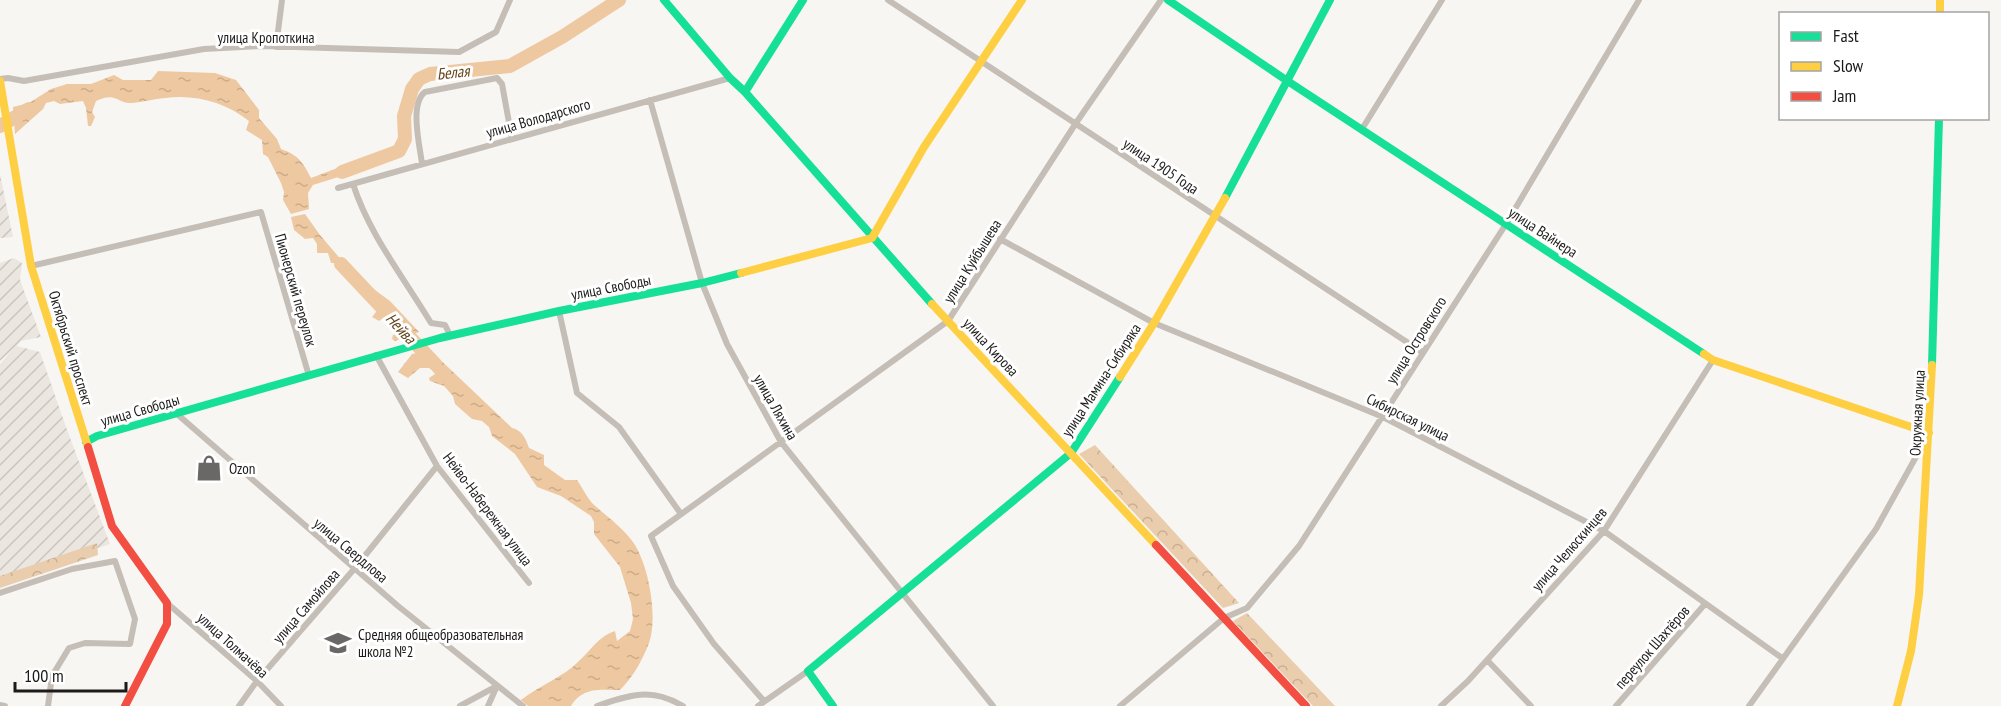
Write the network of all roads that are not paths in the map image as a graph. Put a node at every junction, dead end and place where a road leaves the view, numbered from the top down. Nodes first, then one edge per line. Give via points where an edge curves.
1 (282, 0) edge
2 (510, 0) edge
3 (664, 0) edge
4 (803, 0) edge
5 (888, 0) edge
6 (1022, 0) edge
7 (1161, 0) edge
8 (1168, 0) edge
9 (1330, 0) edge
10 (1442, 0) edge
11 (1639, 0) edge
12 (276, 47) junction
13 (981, 60) junction
14 (730, 78) junction
15 (0, 80) edge
16 (1286, 80) junction
17 (745, 92) junction
18 (650, 100) junction
19 (1939, 120) edge
20 (1076, 123) junction
21 (1362, 129) junction
22 (512, 139) junction
23 (422, 164) junction
24 (353, 184) junction
25 (338, 188) dead end
26 (1215, 217) junction
27 (1506, 224) junction
28 (872, 238) junction
29 (1000, 239) junction
30 (31, 266) junction
31 (702, 283) junction
32 (558, 311) junction
33 (948, 321) junction
34 (1154, 323) junction
35 (450, 335) junction
36 (1422, 352) junction
37 (376, 356) junction
38 (1713, 360) junction
39 (309, 376) junction
40 (177, 414) junction
41 (1383, 417) junction
42 (1929, 433) junction
43 (86, 442) junction
44 (781, 442) junction
45 (1071, 453) junction
46 (437, 466) junction
47 (681, 514) junction
48 (1604, 531) junction
49 (356, 568) junction
50 (529, 583) dead end
51 (902, 592) junction
52 (0, 593) edge
53 (167, 603) junction
54 (1706, 604) junction
55 (1224, 618) junction
56 (1782, 658) junction
57 (1487, 660) junction
58 (808, 671) junction
59 (256, 681) junction
60 (497, 686) junction
61 (764, 701) junction
62 (0, 705) edge
63 (5, 706) edge
64 (48, 706) edge
65 (125, 706) edge
66 (239, 706) edge
67 (281, 706) edge
68 (460, 706) edge
69 (488, 706) edge
70 (523, 706) edge
71 (597, 706) edge
72 (683, 706) edge
73 (758, 706) edge
74 (833, 706) edge
75 (993, 706) edge
76 (1120, 706) edge
77 (1304, 706) edge
78 (1441, 706) edge
79 (1531, 706) edge
80 (1616, 706) edge
81 (1749, 706) edge
82 (1897, 706) edge

1 - 12 street
2 - 12 street, улица Кропоткина via 496,32 459,52
3 - 14 main road, улица Кирова
4 - 17 main road
5 - 13 street, улица 1905 Года
6 - 13 main road
7 - 20 street, улица Куйбышева
8 - 16 main road, улица Вайнера
9 - 16 main road, улица Мамина-Сибиряка
10 - 21 street
11 - 27 street, улица Островского
12 - 15 street, улица Кропоткина via 204,49 24,81
13 - 20 street, улица 1905 Года
13 - 28 main road via 894,196
14 - 17 main road, улица Кирова
14 - 18 street, улица Володарского
15 - 30 main road, Октябрьский проспект
16 - 21 main road, улица Вайнера
16 - 26 main road, улица Мамина-Сибиряка
17 - 28 main road, улица Кирова
18 - 22 street, улица Володарского
18 - 31 street, улица Ляхина
19 - 42 main road, Окружная улица
20 - 26 street, улица 1905 Года
20 - 29 street, улица Куйбышева
21 - 27 main road, улица Вайнера
22 - 23 street, улица Володарского
22 - 23 street via 502,84 497,78 425,92 420,95 416,111
23 - 24 street, улица Володарского
24 - 25 street, улица Володарского
24 - 35 street via 375,234 431,323 445,325
26 - 34 main road, улица Мамина-Сибиряка
26 - 36 street, улица 1905 Года
27 - 36 street, улица Островского
27 - 38 main road, улица Вайнера
28 - 31 main road, улица Свободы
28 - 33 main road, улица Кирова
29 - 33 street, улица Куйбышева
29 - 34 street, Сибирская улица
30 - 39 street, Пионерский переулок via 261,212
30 - 43 main road, Октябрьский проспект
31 - 32 main road, улица Свободы
31 - 44 street, улица Ляхина via 727,344
32 - 35 main road, улица Свободы
32 - 47 street via 577,393 619,427
33 - 44 street, улица Куйбышева
33 - 45 main road, улица Кирова
34 - 41 street, Сибирская улица
34 - 45 main road, улица Мамина-Сибиряка
35 - 37 main road, улица Свободы
36 - 41 street, улица Островского
37 - 39 main road, улица Свободы
37 - 46 street, Нейво-Набережная улица
38 - 42 main road, улица Вайнера
38 - 48 street, улица Челюскинцев
39 - 40 main road, улица Свободы
40 - 43 main road, улица Свободы
40 - 49 street, улица Свердлова
41 - 48 street, Сибирская улица
41 - 55 street, улица Островского via 1299,546 1247,608
42 - 56 street via 1876,529
42 - 82 main road, Окружная улица via 1919,602 1906,680
43 - 53 main road, Октябрьский проспект via 112,526
44 - 47 street, улица Куйбышева
44 - 51 street, улица Ляхина
45 - 51 main road, улица Мамина-Сибиряка
45 - 55 main road, улица Кирова
46 - 49 street, улица Самойлова
46 - 50 street, Нейво-Набережная улица
47 - 61 street, улица Куйбышева via 651,536 673,586 714,644
48 - 54 street, Сибирская улица
48 - 57 street, улица Челюскинцев
49 - 59 street, улица Самойлова
49 - 60 street, улица Свердлова
51 - 58 main road, улица Мамина-Сибиряка
51 - 75 street, улица Ляхина
52 - 64 street via 72,569 114,561 135,619 130,644 85,643 69,648 52,676
53 - 59 street, улица Толмачёва
53 - 65 main road via 166,624
54 - 56 street, Сибирская улица
54 - 80 street, переулок Шахтёров
55 - 76 street, улица Островского
55 - 77 main road, улица Кирова
56 - 81 street
57 - 78 street, улица Челюскинцев
57 - 79 street
58 - 61 street, улица Мамина-Сибиряка
58 - 74 main road
59 - 66 street, улица Самойлова
59 - 67 street, улица Толмачёва
60 - 68 street
60 - 69 street
60 - 70 street, улица Свердлова
61 - 73 street, улица Мамина-Сибиряка
62 - 63 street
71 - 72 street via 634,694 668,697

